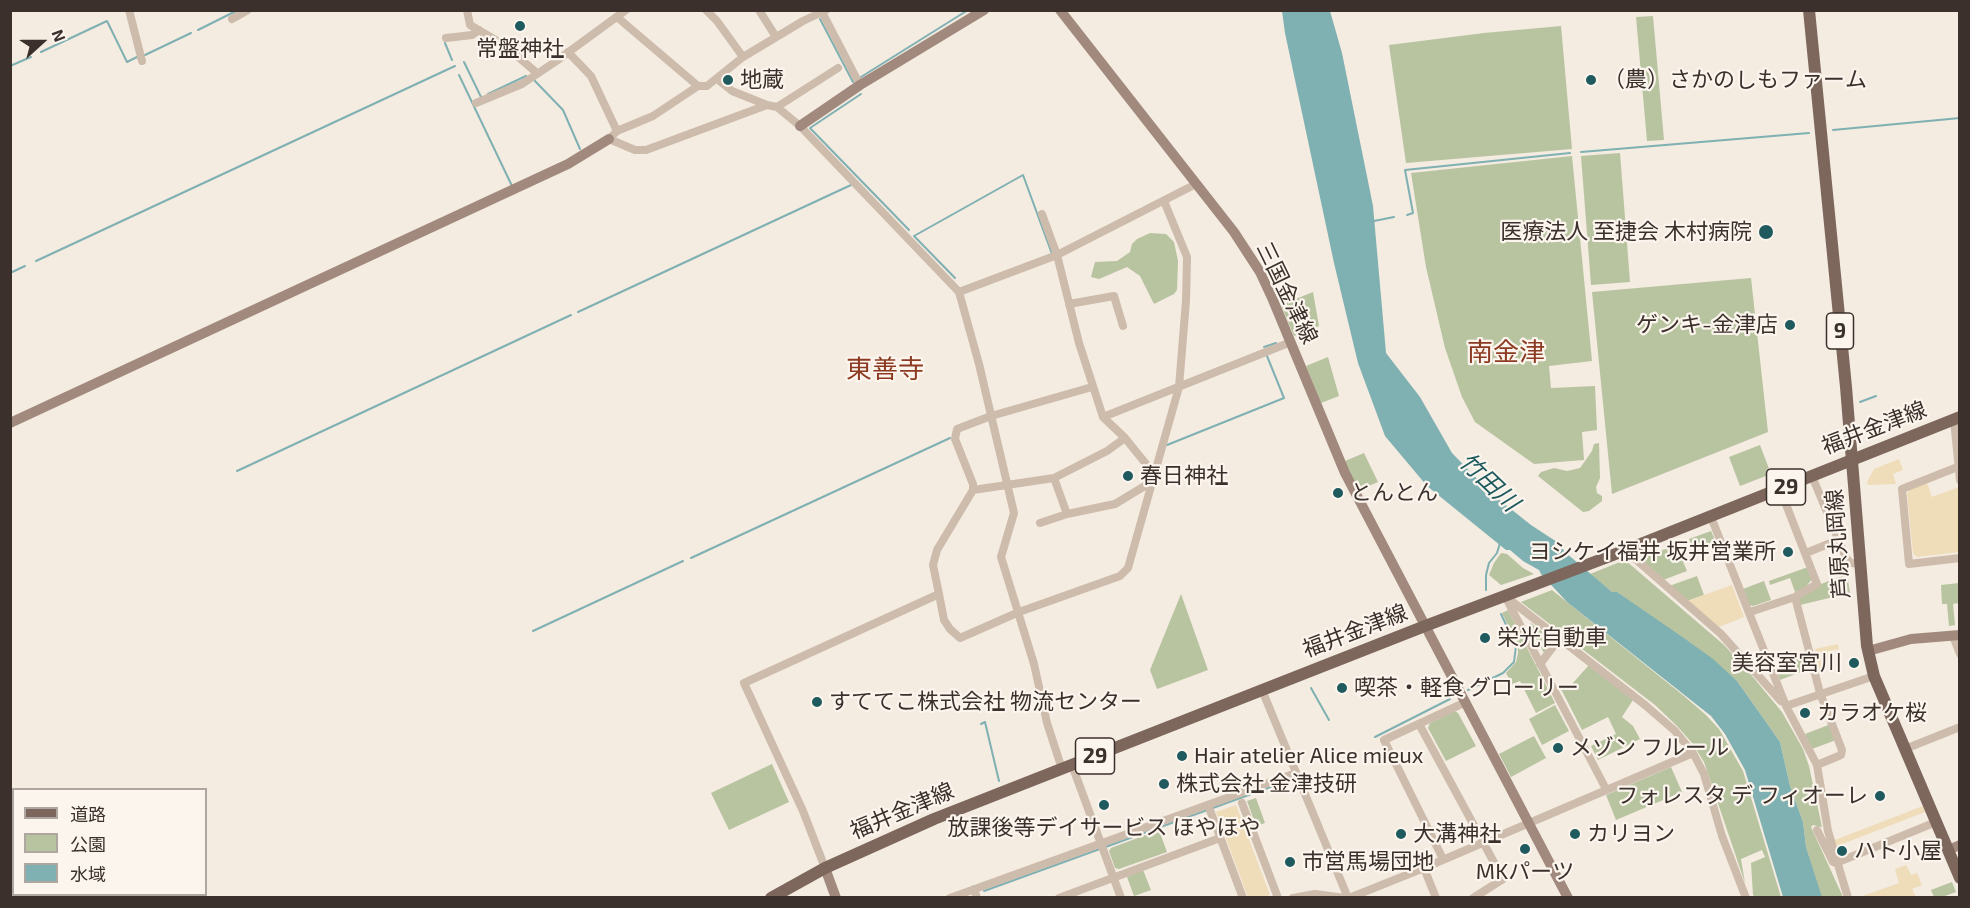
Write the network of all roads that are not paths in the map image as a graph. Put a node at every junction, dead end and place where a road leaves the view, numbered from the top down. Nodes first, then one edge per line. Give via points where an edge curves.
1 (129, 10) edge
2 (248, 10) edge
3 (467, 10) edge
4 (626, 10) edge
5 (706, 10) edge
6 (759, 10) edge
7 (984, 10) edge
8 (1060, 10) edge
9 (1809, 10) edge
10 (823, 11) edge
11 (617, 17) junction
12 (232, 19) dead end
13 (479, 30) junction
14 (776, 37) junction
15 (446, 38) dead end
16 (568, 52) junction
17 (743, 57) junction
18 (141, 61) dead end
19 (838, 68) dead end
20 (537, 73) junction
21 (717, 79) junction
22 (860, 85) junction
23 (698, 86) junction
24 (476, 103) dead end
25 (767, 105) junction
26 (777, 107) junction
27 (800, 126) junction
28 (613, 135) junction
29 (1196, 184) junction
30 (1164, 201) junction
31 (1042, 214) dead end
32 (1057, 255) junction
33 (959, 292) junction
34 (1070, 304) junction
35 (1123, 326) dead end
36 (1291, 342) junction
37 (1092, 387) junction
38 (1179, 387) junction
39 (991, 416) junction
40 (1103, 417) junction
41 (1957, 419) edge
42 (10, 423) edge
43 (1125, 438) junction
44 (1852, 460) junction
45 (1959, 466) edge
46 (1812, 476) junction
47 (1054, 478) junction
48 (1154, 478) junction
49 (1959, 480) edge
50 (1008, 484) junction
51 (1780, 489) junction
52 (973, 490) junction
53 (1067, 514) junction
54 (1711, 517) junction
55 (1040, 523) dead end
56 (1839, 540) junction
57 (1619, 552) junction
58 (1806, 553) junction
59 (1959, 558) edge
60 (1860, 564) junction
61 (939, 594) junction
62 (1507, 595) junction
63 (1794, 597) junction
64 (1019, 612) junction
65 (1750, 612) junction
66 (1425, 626) junction
67 (1956, 636) edge
68 (1559, 639) junction
69 (1868, 651) junction
70 (1959, 654) edge
71 (1540, 664) junction
72 (1874, 676) junction
73 (1262, 690) junction
74 (1820, 693) junction
75 (1466, 702) junction
76 (1786, 706) junction
77 (1419, 724) junction
78 (1959, 727) edge
79 (1905, 748) junction
80 (1693, 753) junction
81 (1817, 765) junction
82 (1067, 767) junction
83 (1296, 773) junction
84 (1606, 789) junction
85 (1242, 803) dead end
86 (1208, 805) junction
87 (1529, 822) junction
88 (1936, 822) junction
89 (1817, 830) dead end
90 (1220, 838) junction
91 (1484, 841) junction
92 (1101, 843) junction
93 (1954, 848) edge
94 (1443, 859) junction
95 (1836, 863) junction
96 (825, 868) junction
97 (1424, 868) junction
98 (1114, 878) junction
99 (1959, 878) edge
100 (976, 893) edge
101 (771, 897) edge
102 (836, 897) edge
103 (950, 897) edge
104 (1059, 897) edge
105 (1121, 897) edge
106 (1243, 897) edge
107 (1278, 897) edge
108 (1293, 897) edge
109 (1348, 897) edge
110 (1436, 897) edge
111 (1473, 897) edge
112 (1568, 897) edge
113 (1746, 897) edge
114 (1848, 897) edge

1 - 18 street
2 - 12 street
3 - 13 street via 470,25
4 - 11 street
5 - 17 street
6 - 14 street
7 - 22 street
8 - 29 street, 三国金津線
9 - 44 main road, 芦原丸岡線 / 9
10 - 14 street
10 - 22 street
11 - 16 street
11 - 23 street
13 - 15 street via 472,35
13 - 20 street
14 - 17 street
16 - 20 street
16 - 28 street via 591,76
17 - 21 street
19 - 26 street
20 - 24 street via 522,84
21 - 23 street via 707,86
21 - 25 street via 732,91
22 - 27 street
23 - 28 street via 653,116
25 - 26 street
25 - 28 street via 646,150 635,150
26 - 27 street
27 - 33 street
28 - 42 street via 568,164
29 - 30 street
29 - 36 street, 三国金津線 via 1260,272
30 - 32 street
30 - 38 street via 1187,257
31 - 32 street
32 - 33 street
32 - 34 street
33 - 39 street
34 - 35 street via 1114,296
34 - 37 street
36 - 38 street
36 - 66 street, 三国金津線 via 1345,473
37 - 39 street
37 - 40 street
38 - 40 street
38 - 48 street
39 - 50 street
39 - 52 street via 957,429 955,439
40 - 43 street
41 - 44 main road, 福井金津線 / 29
41 - 45 street
43 - 47 street
43 - 48 street
44 - 46 main road, 福井金津線 / 29
44 - 60 main road, 芦原丸岡線 / 9
45 - 49 street
45 - 59 street via 1902,489 1910,564
46 - 51 main road, 福井金津線 / 29
46 - 56 street
47 - 50 street
47 - 53 street
48 - 53 street via 1115,504
48 - 64 street via 1128,568 1120,576
50 - 52 street
50 - 64 street via 1014,513 1001,557
51 - 54 main road, 福井金津線 / 29
51 - 58 street
52 - 61 street via 937,550 933,565
53 - 55 street
54 - 57 main road, 福井金津線 / 29
54 - 65 street
56 - 58 street
56 - 60 street via 1846,558
57 - 62 main road, 福井金津線 / 29
57 - 76 street via 1721,634
58 - 63 street via 1816,584
60 - 69 main road, 芦原丸岡線 / 9
61 - 64 street via 944,620 960,638
61 - 96 street via 744,683
62 - 66 main road, 福井金津線 / 29
62 - 68 street
62 - 71 street
63 - 65 street
63 - 74 street
64 - 82 street via 1047,723
65 - 76 street
66 - 73 main road, 福井金津線 / 29
66 - 75 street, 三国金津線
67 - 69 street via 1911,639
67 - 70 street
68 - 71 street
68 - 80 street via 1645,705
69 - 72 main road, 芦原丸岡線 / 9
71 - 84 street
72 - 74 street
72 - 79 main road, 芦原丸岡線 / 9
73 - 82 main road, 福井金津線 / 29
73 - 83 street
74 - 76 street
74 - 81 street via 1842,750 1841,756
75 - 77 street
75 - 87 street, 三国金津線
76 - 81 street
77 - 91 street
77 - 94 street via 1384,740
78 - 79 street
79 - 88 main road, 芦原丸岡線 / 9
80 - 84 street
80 - 113 street via 1704,774 1722,836
81 - 95 street
82 - 92 street
82 - 96 main road, 福井金津線 / 29 via 934,819
83 - 86 street
83 - 109 street
84 - 87 street
85 - 107 street
86 - 90 street
86 - 92 street
87 - 91 street
87 - 112 street, 三国金津線
88 - 93 main road, 芦原丸岡線 / 9
88 - 95 street
89 - 95 street
90 - 98 street
90 - 106 street
91 - 94 street
91 - 111 street via 1503,879
92 - 98 street
92 - 100 street
93 - 99 main road, 芦原丸岡線 / 9
94 - 97 street
95 - 114 street
96 - 101 main road, 福井金津線 / 29
96 - 102 street
97 - 109 street
97 - 110 street
98 - 104 street
98 - 105 street
100 - 103 street
108 - 109 street

